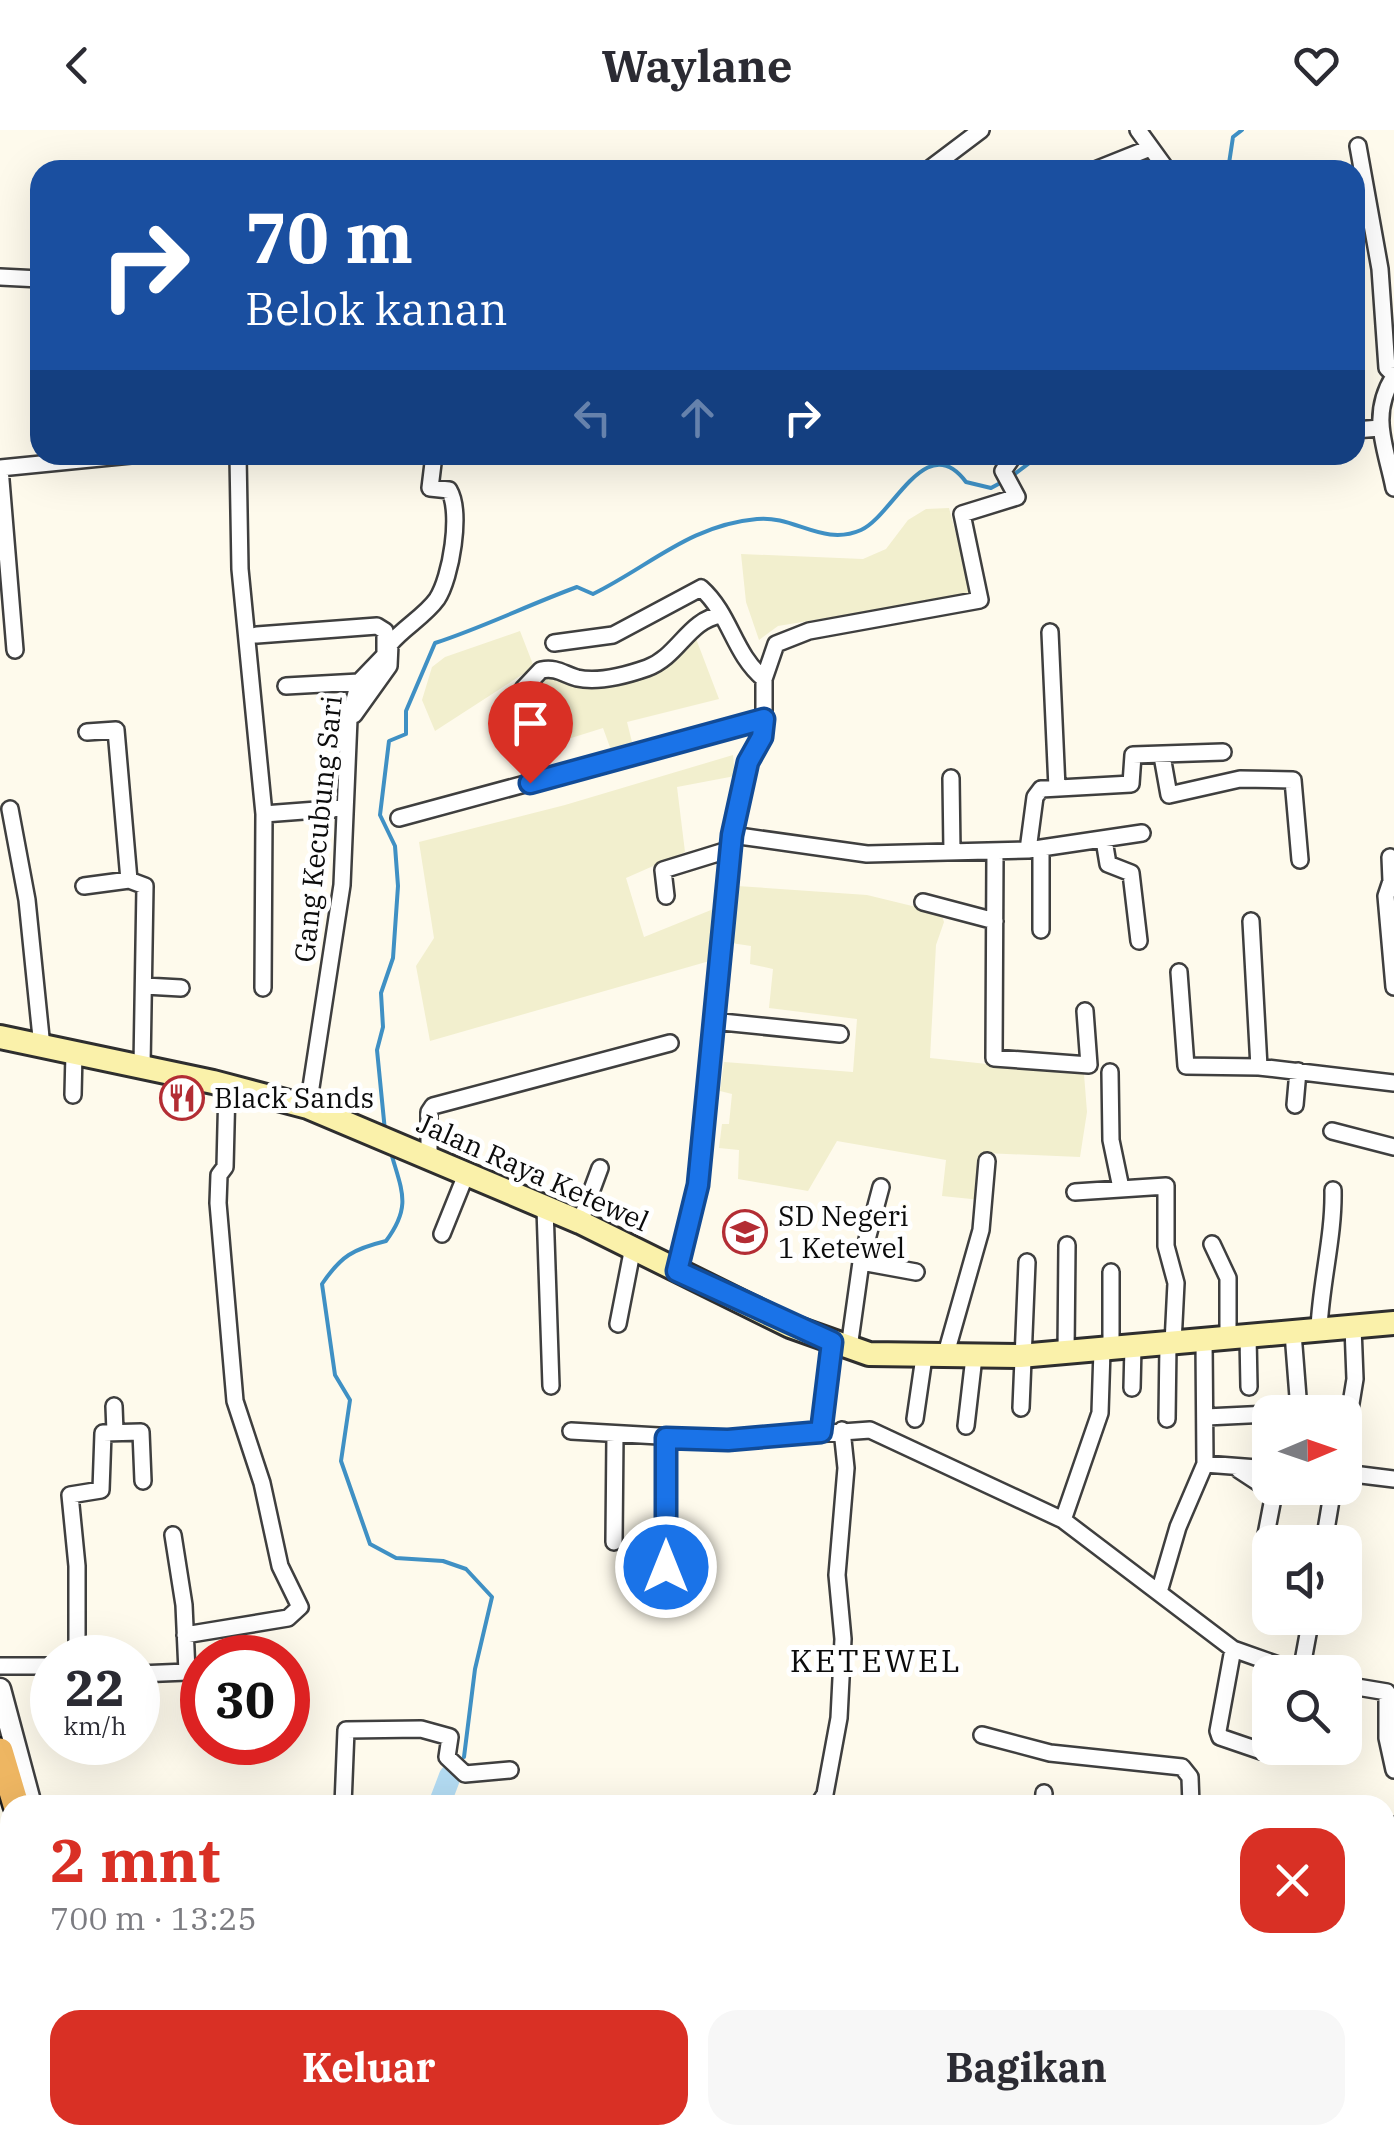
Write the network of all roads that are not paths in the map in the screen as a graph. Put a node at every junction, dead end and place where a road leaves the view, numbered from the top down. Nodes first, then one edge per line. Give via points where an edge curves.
1 (982, 130) edge
2 (1138, 130) edge
3 (1358, 146) dead end
4 (1150, 148) junction
5 (942, 160) edge
6 (1120, 160) edge
7 (1159, 160) edge
8 (1361, 160) edge
9 (1365, 185) edge
10 (0, 277) edge
11 (30, 278) edge
12 (1394, 376) edge
13 (1380, 428) junction
14 (1365, 429) edge
15 (30, 465) edge
16 (238, 465) edge
17 (432, 465) edge
18 (1011, 465) edge
19 (0, 468) edge
20 (1394, 488) edge
21 (721, 615) junction
22 (1050, 632) dead end
23 (258, 636) dead end
24 (554, 643) dead end
25 (15, 650) dead end
26 (764, 679) junction
27 (359, 682) junction
28 (286, 686) dead end
29 (349, 719) junction
30 (764, 719) junction
31 (86, 732) dead end
32 (552, 743) dead end
33 (1223, 752) dead end
34 (1162, 756) junction
35 (950, 778) dead end
36 (1057, 788) junction
37 (343, 808) junction
38 (10, 809) dead end
39 (264, 814) junction
40 (399, 818) dead end
41 (1142, 832) dead end
42 (1104, 840) junction
43 (731, 842) junction
44 (1035, 849) junction
45 (952, 852) junction
46 (995, 852) junction
47 (1390, 858) dead end
48 (1300, 860) dead end
49 (128, 880) junction
50 (84, 886) dead end
51 (666, 896) dead end
52 (923, 902) dead end
53 (995, 921) junction
54 (1250, 921) dead end
55 (1041, 930) dead end
56 (1139, 941) dead end
57 (1179, 972) dead end
58 (145, 986) junction
59 (1394, 986) edge
60 (181, 988) dead end
61 (263, 988) dead end
62 (1086, 1011) dead end
63 (712, 1021) junction
64 (840, 1034) dead end
65 (0, 1037) edge
66 (670, 1044) dead end
67 (42, 1047) junction
68 (74, 1052) junction
69 (142, 1066) junction
70 (1259, 1067) junction
71 (1298, 1071) junction
72 (1110, 1072) dead end
73 (1394, 1083) edge
74 (227, 1086) junction
75 (74, 1094) dead end
76 (1295, 1106) dead end
77 (308, 1107) junction
78 (1332, 1130) dead end
79 (1394, 1146) edge
80 (987, 1161) dead end
81 (428, 1162) junction
82 (600, 1168) dead end
83 (464, 1177) junction
84 (881, 1187) dead end
85 (1121, 1188) junction
86 (1333, 1190) dead end
87 (1076, 1192) dead end
88 (545, 1208) junction
89 (580, 1222) junction
90 (442, 1234) dead end
91 (1212, 1244) dead end
92 (1068, 1246) dead end
93 (633, 1247) junction
94 (862, 1262) junction
95 (1027, 1262) dead end
96 (677, 1271) junction
97 (916, 1272) dead end
98 (1111, 1272) dead end
99 (1394, 1323) edge
100 (618, 1324) dead end
101 (1319, 1328) junction
102 (1352, 1328) junction
103 (1293, 1332) junction
104 (1227, 1338) junction
105 (1171, 1343) junction
106 (840, 1345) junction
107 (1115, 1349) junction
108 (1066, 1353) junction
109 (1020, 1356) junction
110 (935, 1357) junction
111 (974, 1357) junction
112 (551, 1386) dead end
113 (1249, 1387) dead end
114 (1132, 1388) dead end
115 (1298, 1395) edge
116 (1352, 1395) edge
117 (114, 1406) dead end
118 (1021, 1408) dead end
119 (1252, 1415) edge
120 (1206, 1416) junction
121 (1167, 1418) dead end
122 (914, 1419) dead end
123 (966, 1426) dead end
124 (842, 1430) junction
125 (571, 1431) dead end
126 (115, 1432) junction
127 (821, 1432) junction
128 (615, 1434) junction
129 (666, 1438) junction
130 (1205, 1464) junction
131 (1239, 1470) junction
132 (1252, 1470) edge
133 (1362, 1475) edge
134 (1394, 1479) edge
135 (143, 1481) dead end
136 (1063, 1520) junction
137 (1268, 1525) edge
138 (172, 1534) dead end
139 (614, 1542) dead end
140 (666, 1567) dead end
141 (1159, 1592) junction
142 (185, 1634) junction
143 (77, 1635) edge
144 (1233, 1649) junction
145 (1252, 1656) edge
146 (0, 1666) edge
147 (30, 1666) edge
148 (160, 1674) edge
149 (1362, 1688) edge
150 (0, 1689) edge
151 (982, 1734) dead end
152 (1252, 1748) edge
153 (0, 1750) edge
154 (510, 1770) dead end
155 (1394, 1770) edge
156 (13, 1795) edge
157 (28, 1795) edge
158 (343, 1795) edge
159 (824, 1795) edge
160 (1191, 1795) edge

1 - 5 street
2 - 4 street
3 - 8 street
4 - 6 street
4 - 7 street
9 - 12 street
10 - 11 street
12 - 13 street
13 - 14 street
13 - 20 street
15 - 19 street
16 - 39 street via 240,569
17 - 29 street via 428,484 452,492 454,503 447,577 436,601 390,644 390,666
18 - 26 street via 1007,477 1017,498 962,514 981,594 977,602 786,638 773,650
19 - 25 street
21 - 24 street via 696,588 612,635
21 - 26 street via 740,656
21 - 32 street via 698,621 682,644 648,668 594,680 540,670 523,690
22 - 36 street
23 - 27 street, Gang Kecubung Sari via 382,627 384,656
26 - 30 street
27 - 28 street
27 - 29 street, Gang Kecubung Sari
29 - 37 street, Gang Kecubung Sari
30 - 40 street
30 - 43 street
31 - 49 street via 116,730
33 - 34 street
34 - 36 street via 1132,756 1130,784
34 - 48 street via 1169,796 1240,779 1293,780
35 - 45 street
36 - 44 street via 1036,793
37 - 39 street
37 - 77 street, Gang Kecubung Sari via 342,886
38 - 67 street
39 - 61 street
41 - 42 street
42 - 44 street
42 - 56 street via 1108,864 1131,873
43 - 45 street via 856,853
43 - 51 street via 663,870
43 - 63 street
44 - 46 street
44 - 55 street
45 - 46 street
46 - 53 street
47 - 59 street via 1386,896
49 - 50 street
49 - 58 street via 145,886
52 - 53 street
53 - 62 street via 997,1060 1089,1065
54 - 70 street
57 - 70 street via 1186,1066
58 - 60 street
58 - 69 street
63 - 64 street
63 - 96 street via 698,1185
65 - 67 main road, Jalan Raya Ketewel
66 - 81 street via 433,1106
67 - 68 main road, Jalan Raya Ketewel
68 - 69 main road, Jalan Raya Ketewel
68 - 75 street
69 - 74 main road, Jalan Raya Ketewel
70 - 71 street
71 - 73 street
71 - 76 street
72 - 85 street via 1111,1140
74 - 77 main road, Jalan Raya Ketewel
74 - 142 street via 226,1167 218,1203 235,1400 280,1566 300,1607 288,1618
77 - 81 main road, Jalan Raya Ketewel
78 - 79 street
80 - 110 street via 981,1230
81 - 83 main road, Jalan Raya Ketewel
82 - 89 street
83 - 88 main road, Jalan Raya Ketewel
83 - 90 street
84 - 94 street
85 - 87 street
85 - 105 street via 1166,1186 1166,1246 1176,1283
86 - 101 street
88 - 89 main road, Jalan Raya Ketewel
88 - 112 street
89 - 93 main road, Jalan Raya Ketewel
91 - 104 street via 1228,1278
92 - 108 street
93 - 96 main road, Jalan Raya Ketewel
93 - 100 street
94 - 97 street
94 - 106 street
95 - 109 street
96 - 106 main road, Jalan Raya Ketewel
98 - 107 street
99 - 102 main road, Jalan Raya Ketewel
101 - 102 main road, Jalan Raya Ketewel
101 - 103 main road, Jalan Raya Ketewel
102 - 116 street
103 - 104 main road, Jalan Raya Ketewel
103 - 115 street
104 - 105 main road, Jalan Raya Ketewel
104 - 113 street
104 - 120 street
105 - 107 main road, Jalan Raya Ketewel
105 - 121 street
106 - 110 main road, Jalan Raya Ketewel
106 - 127 street
107 - 108 main road, Jalan Raya Ketewel
107 - 114 street
107 - 136 street
108 - 109 main road, Jalan Raya Ketewel
109 - 111 main road, Jalan Raya Ketewel
109 - 118 street
110 - 111 main road, Jalan Raya Ketewel
110 - 122 street
111 - 123 street
117 - 126 street
119 - 120 street
120 - 130 street
124 - 127 street
124 - 136 street via 890,1437
124 - 159 street via 846,1468 837,1574 843,1640 839,1718
125 - 128 street
126 - 135 street via 141,1432
126 - 143 street via 102,1434 100,1491 70,1498
127 - 129 street
128 - 129 street
128 - 139 street
129 - 140 street
130 - 131 street
130 - 141 street
131 - 132 street
131 - 137 street via 1274,1493
133 - 134 street
136 - 141 street
138 - 142 street
141 - 144 street
142 - 148 street via 186,1674
144 - 145 street
144 - 152 street via 1218,1731
146 - 147 street
149 - 155 street via 1387,1692
150 - 157 street
151 - 160 street via 1050,1753 1182,1767
153 - 156 highway
154 - 158 street via 465,1774 448,1758 450,1737 421,1729 346,1730

